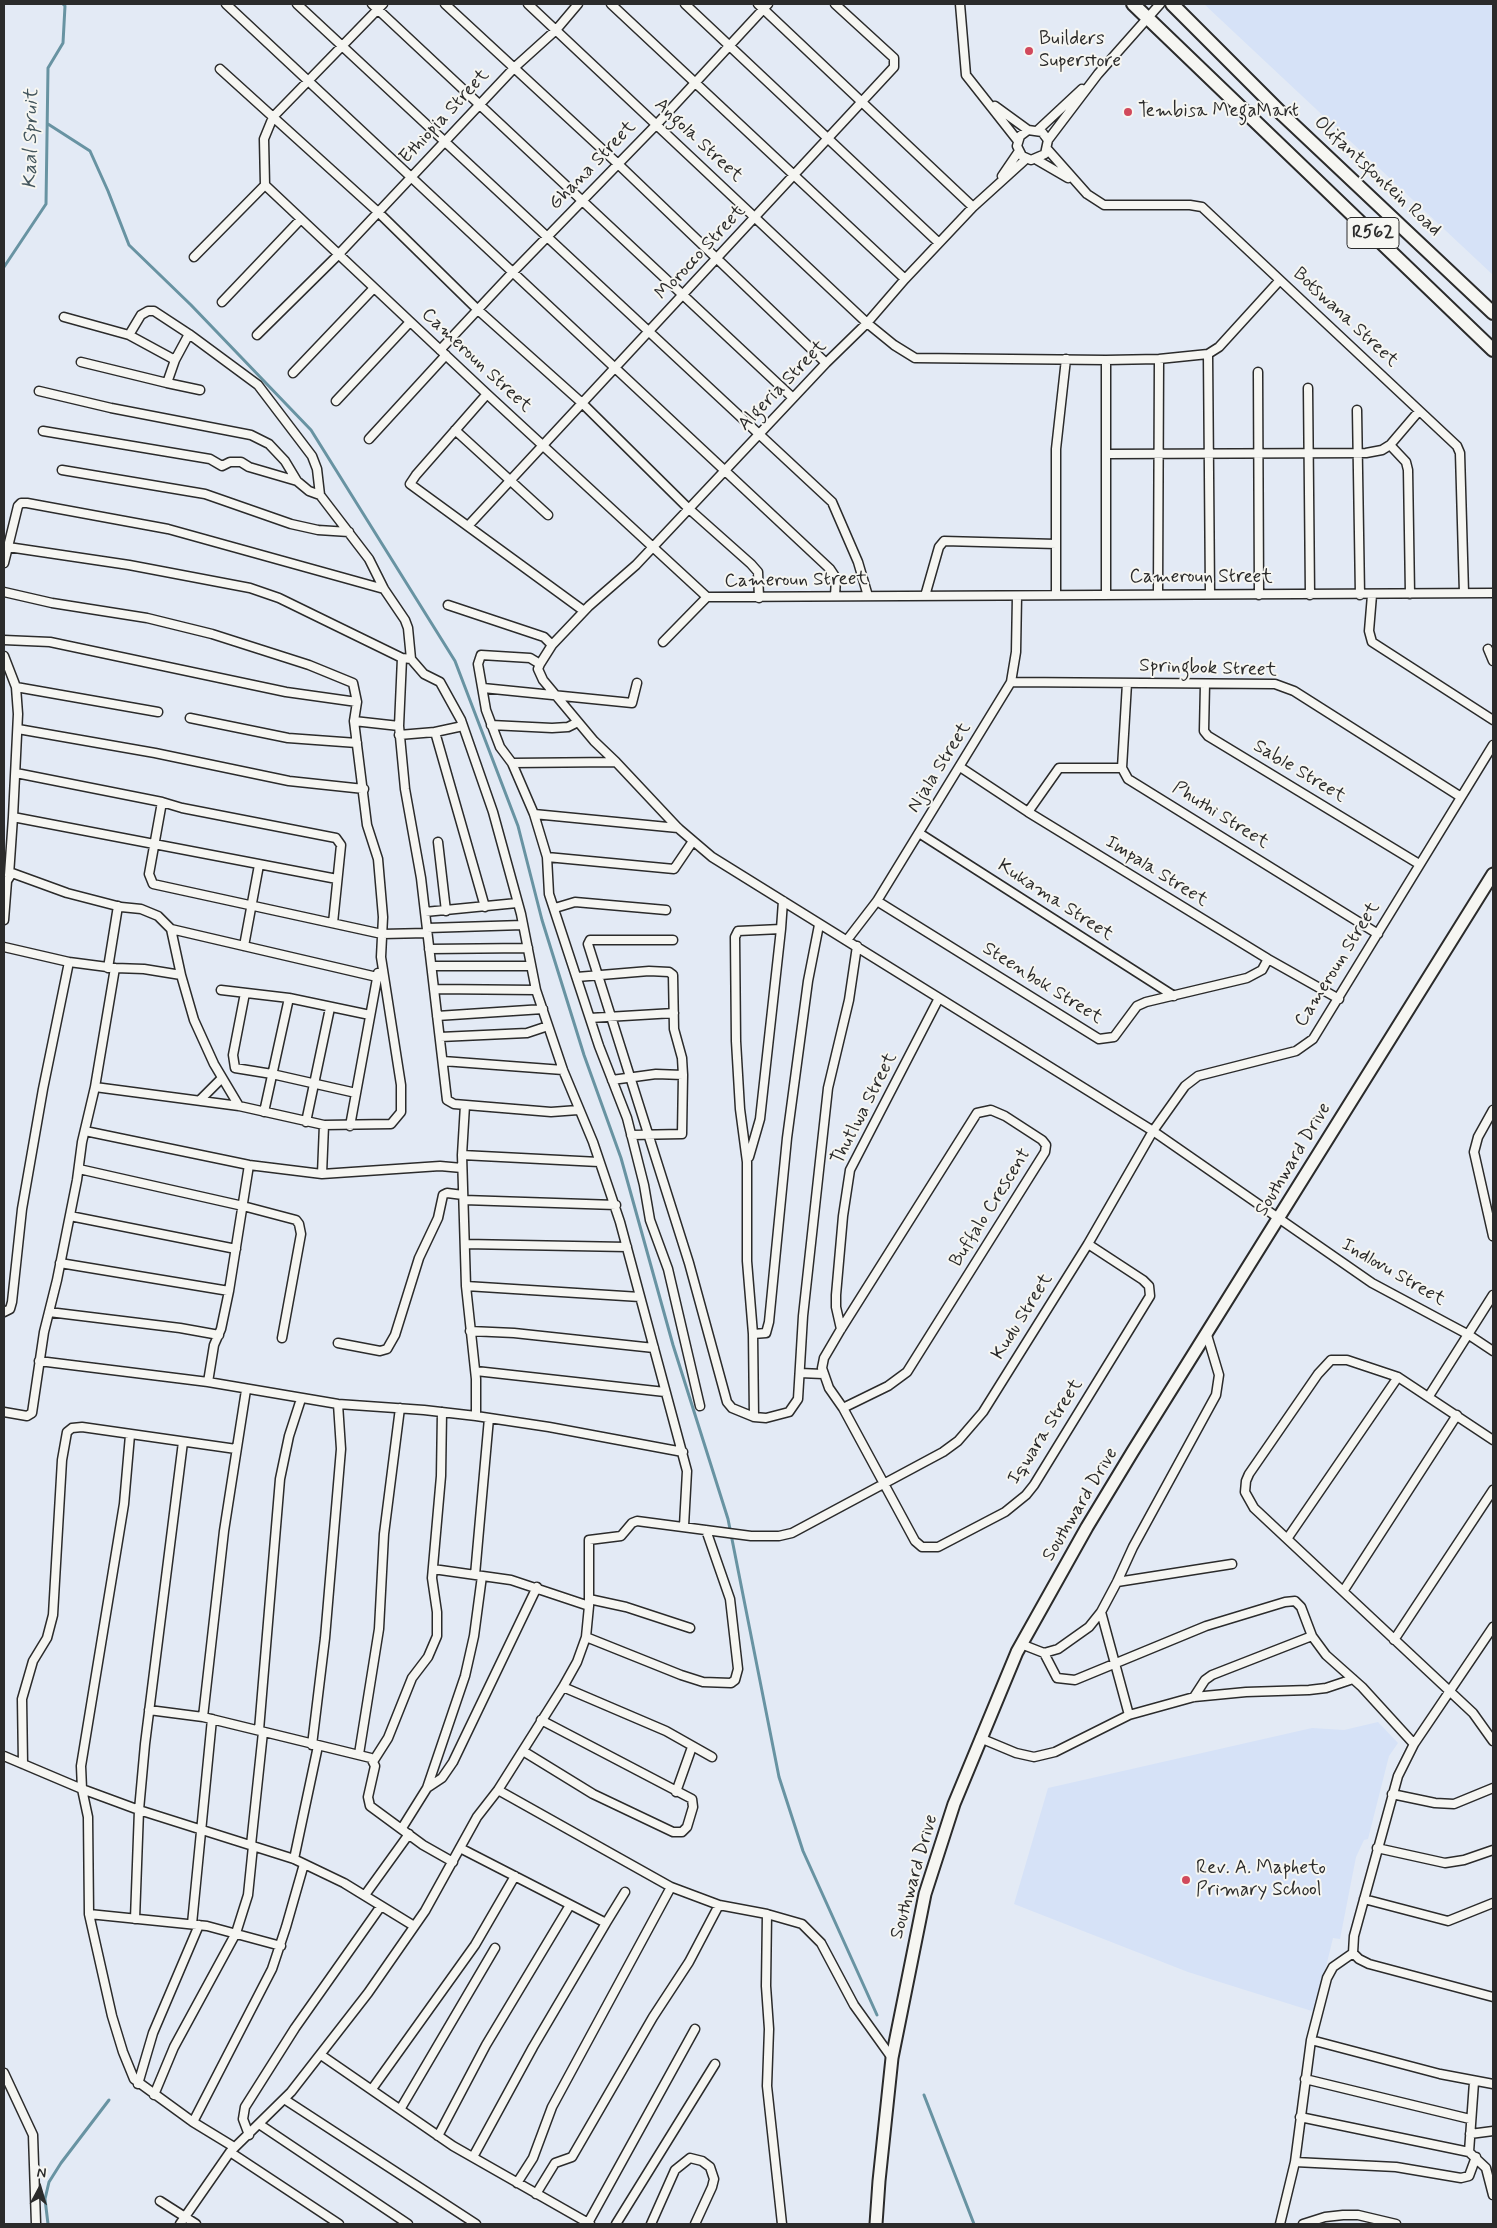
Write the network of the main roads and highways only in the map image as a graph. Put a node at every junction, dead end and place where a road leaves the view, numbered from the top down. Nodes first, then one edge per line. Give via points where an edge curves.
1 (1132, 4) edge
2 (1172, 4) edge
3 (1493, 313) edge
4 (1493, 350) edge
5 (1493, 874) edge
6 (876, 2224) edge

1 - 4 main road, R562
2 - 3 main road, Olifantsfontein Road / R562
5 - 6 main road, Southward Drive via 1087,1527 1021,1644 954,1804 925,1894 892,2058

